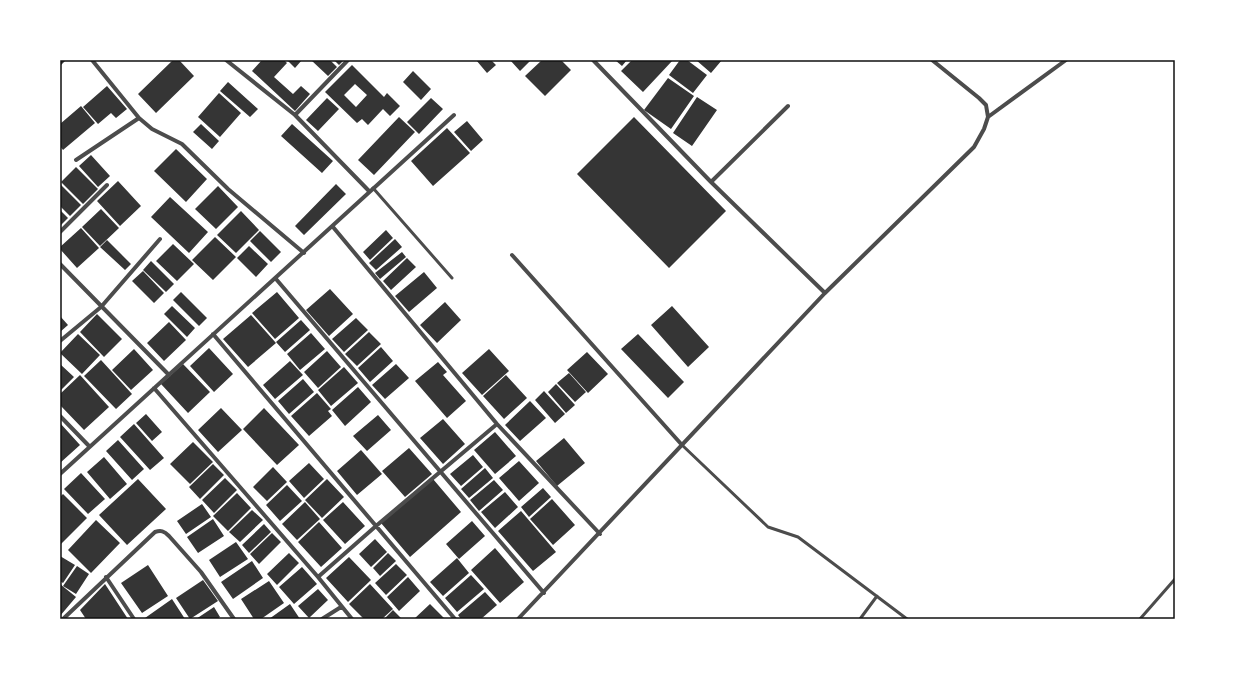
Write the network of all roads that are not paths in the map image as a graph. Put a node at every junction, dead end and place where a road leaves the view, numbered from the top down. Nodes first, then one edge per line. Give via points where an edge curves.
1 (92, 60) edge
2 (226, 60) edge
3 (348, 60) edge
4 (593, 60) edge
5 (932, 60) edge
6 (1066, 60) edge
7 (788, 106) dead end
8 (295, 115) junction
9 (454, 115) dead end
10 (988, 117) junction
11 (139, 118) junction
12 (76, 160) dead end
13 (711, 182) junction
14 (107, 185) dead end
15 (371, 190) junction
16 (333, 226) junction
17 (60, 232) edge
18 (160, 239) dead end
19 (304, 253) junction
20 (512, 255) dead end
21 (60, 264) edge
22 (452, 278) dead end
23 (276, 279) junction
24 (825, 293) junction
25 (101, 307) junction
26 (213, 334) junction
27 (60, 341) edge
28 (169, 375) junction
29 (154, 388) junction
30 (60, 416) edge
31 (497, 424) junction
32 (682, 445) junction
33 (89, 446) junction
34 (440, 472) junction
35 (60, 474) edge
36 (376, 526) junction
37 (600, 534) junction
38 (106, 577) junction
39 (318, 577) junction
40 (1175, 579) edge
41 (544, 593) junction
42 (877, 596) junction
43 (341, 607) junction
44 (63, 619) edge
45 (134, 619) edge
46 (234, 619) edge
47 (322, 619) edge
48 (352, 619) edge
49 (455, 619) edge
50 (518, 619) edge
51 (860, 619) edge
52 (907, 619) edge
53 (1140, 619) edge

1 - 11 street
2 - 8 street
3 - 8 street
4 - 13 street
5 - 10 street via 986,105
6 - 10 street
7 - 13 street
8 - 15 street
9 - 15 street
10 - 24 street via 974,147
11 - 12 street
11 - 19 street via 152,129 182,144 228,189
13 - 24 street
14 - 17 street
15 - 16 street
15 - 22 lane
16 - 19 street
16 - 31 street
18 - 25 street
19 - 23 street
20 - 32 street
21 - 25 street
23 - 26 street
23 - 34 street
24 - 32 street
25 - 27 street
25 - 28 street
26 - 28 street
26 - 36 street
28 - 29 street
29 - 33 street
29 - 39 street
30 - 33 street
31 - 34 street
31 - 37 street
32 - 37 street
32 - 42 lane via 768,527 798,537
33 - 35 street
34 - 36 street
34 - 41 street
36 - 39 street
36 - 49 street
37 - 41 street
38 - 44 street
38 - 45 street
38 - 46 street via 155,532 162,531 201,572
39 - 43 street
40 - 53 lane
41 - 50 street
42 - 51 lane
42 - 52 lane
43 - 47 street
43 - 48 street

